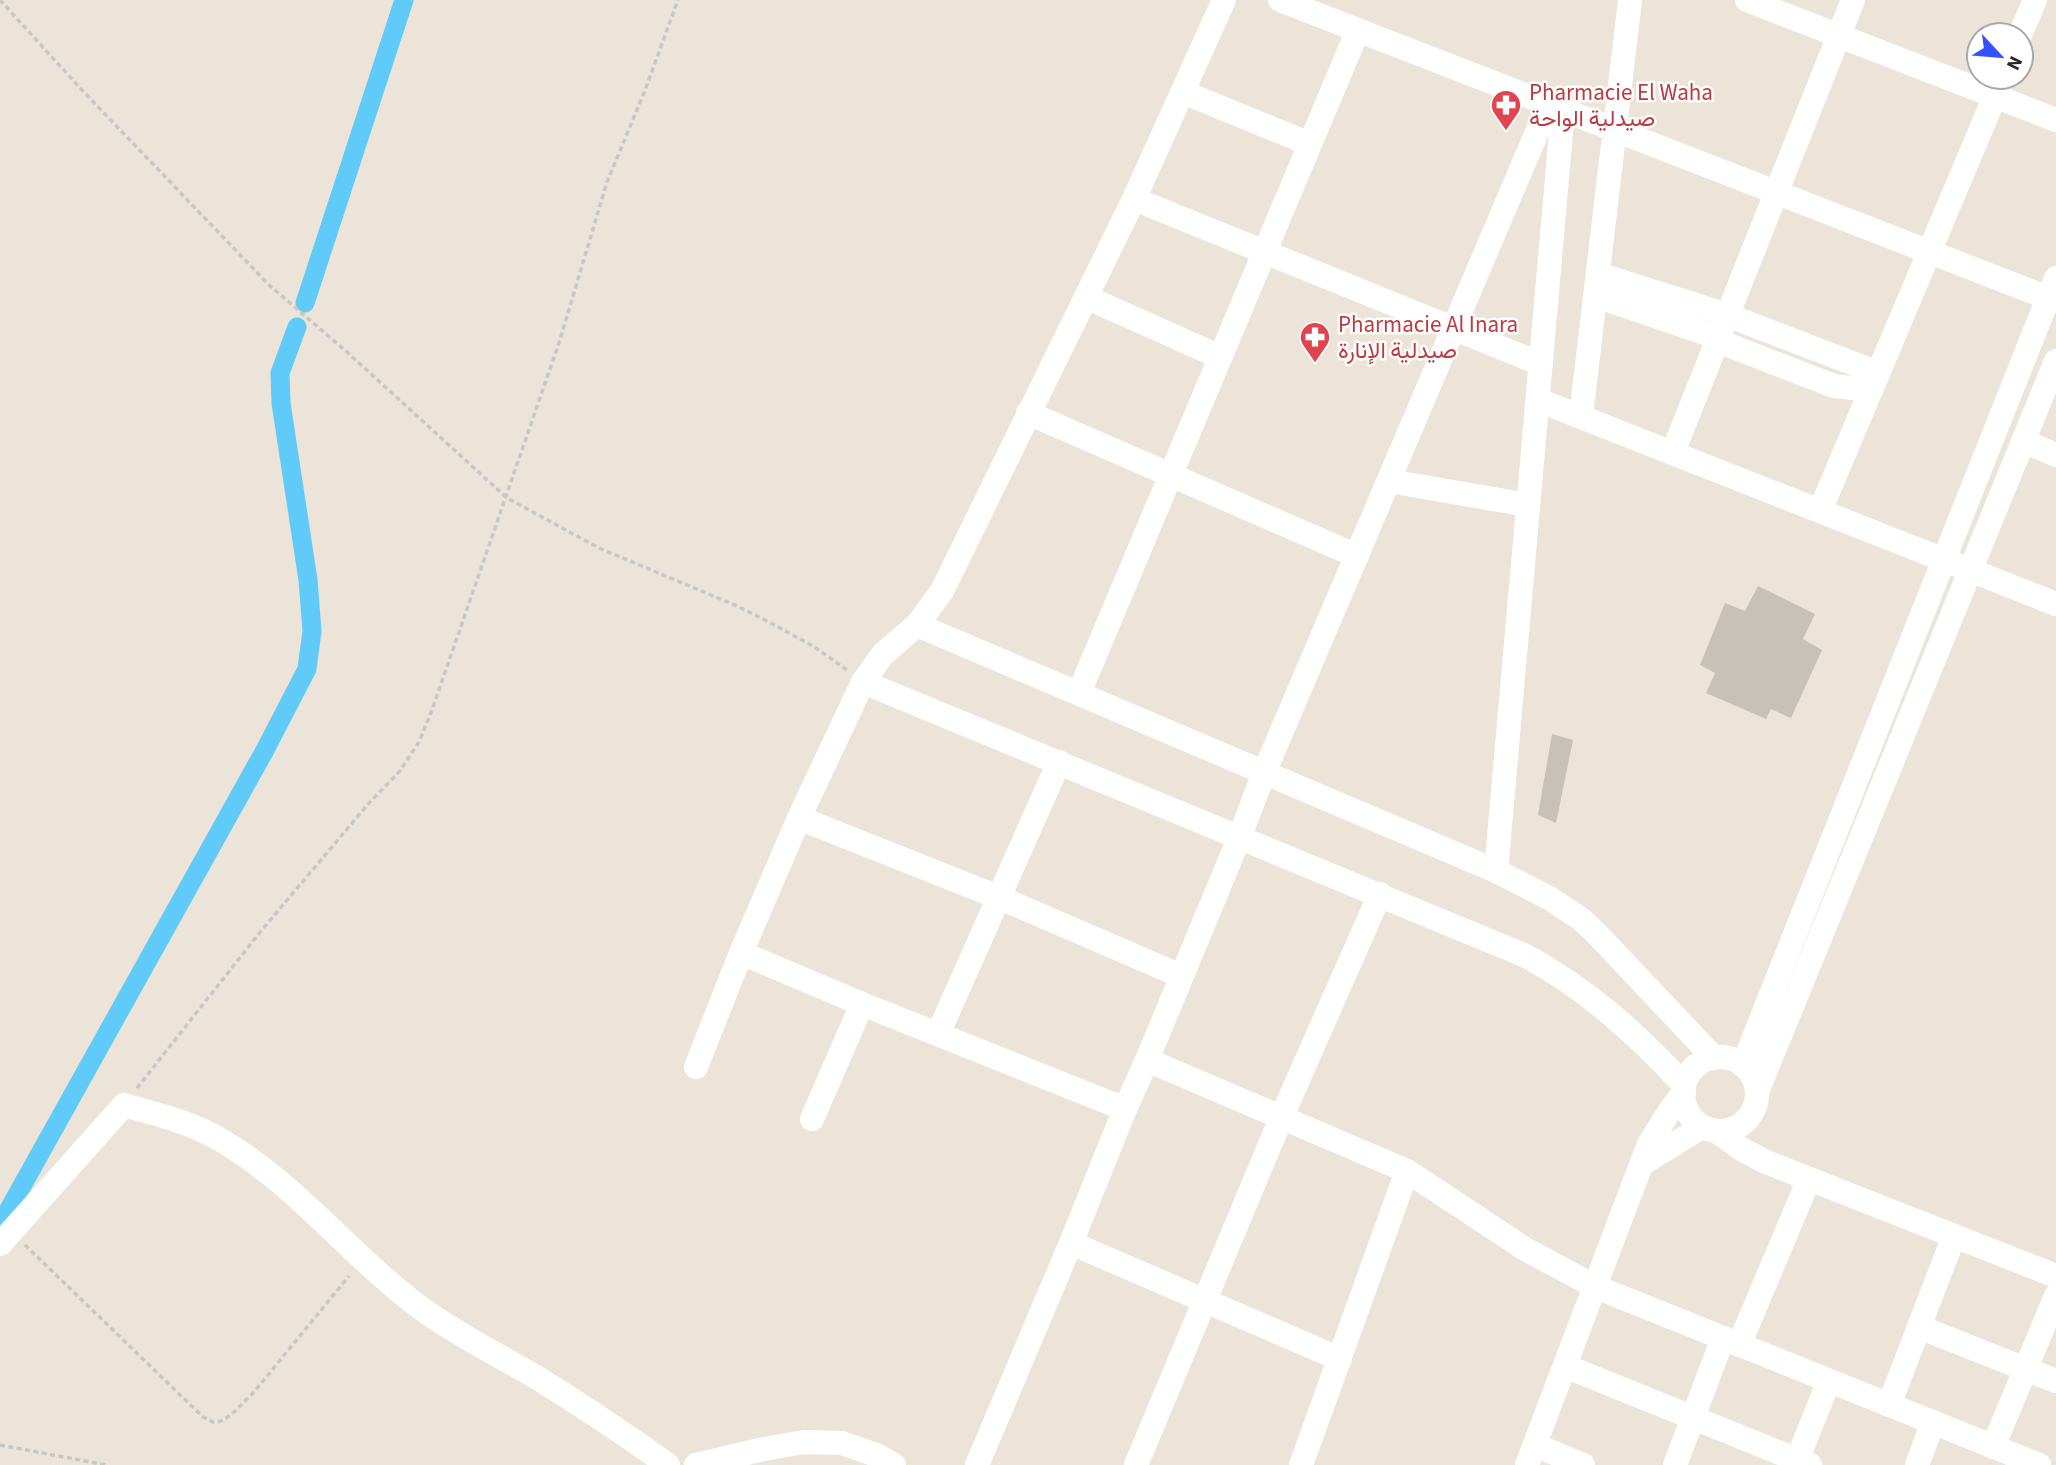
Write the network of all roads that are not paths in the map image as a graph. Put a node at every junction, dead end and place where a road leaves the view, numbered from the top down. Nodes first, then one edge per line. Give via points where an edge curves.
1 (1224, 0) edge
2 (1280, 0) edge
3 (1630, 0) edge
4 (1747, 0) edge
5 (1853, 0) edge
6 (2035, 0) edge
7 (2026, 21) edge
8 (1358, 30) junction
9 (1838, 35) junction
10 (1965, 75) edge
11 (1997, 91) edge
12 (2007, 91) edge
13 (1183, 92) junction
14 (1556, 107) junction
15 (2056, 120) edge
16 (1616, 130) junction
17 (1310, 144) junction
18 (1776, 192) junction
19 (1134, 200) junction
20 (1929, 252) junction
21 (1265, 253) junction
22 (1597, 285) junction
23 (2053, 292) edge
24 (1086, 297) junction
25 (1453, 330) junction
26 (1721, 331) junction
27 (1220, 357) junction
28 (2056, 360) edge
29 (1541, 364) junction
30 (1874, 382) junction
31 (1538, 400) junction
32 (1028, 413) junction
33 (1581, 416) junction
34 (2023, 441) junction
35 (1673, 452) junction
36 (2056, 455) edge
37 (1171, 475) junction
38 (1389, 481) junction
39 (1528, 505) junction
40 (1820, 511) junction
41 (1357, 556) junction
42 (1944, 560) junction
43 (1970, 570) junction
44 (2056, 604) edge
45 (917, 625) junction
46 (863, 682) junction
47 (1079, 693) junction
48 (1059, 762) junction
49 (1264, 773) junction
50 (799, 818) junction
51 (1240, 836) junction
52 (1496, 871) junction
53 (1380, 894) junction
54 (998, 897) junction
55 (741, 953) junction
56 (1181, 976) junction
57 (862, 1004) junction
58 (938, 1034) junction
59 (1714, 1058) junction
60 (1147, 1060) junction
61 (1743, 1065) junction
62 (696, 1067) dead end
63 (1684, 1088) junction
64 (1757, 1092) junction
65 (1125, 1109) junction
66 (1282, 1116) junction
67 (812, 1119) dead end
68 (1745, 1121) junction
69 (1709, 1129) junction
70 (1643, 1163) junction
71 (1766, 1163) junction
72 (1407, 1171) junction
73 (1809, 1179) junction
74 (1954, 1236) junction
75 (6, 1238) edge
76 (1071, 1244) junction
77 (2056, 1276) edge
78 (1596, 1287) junction
79 (2056, 1296) edge
80 (1203, 1301) junction
81 (1919, 1328) junction
82 (1731, 1341) junction
83 (1340, 1359) junction
84 (1565, 1366) junction
85 (2026, 1369) junction
86 (1829, 1381) junction
87 (2056, 1381) edge
88 (1889, 1405) junction
89 (1693, 1418) junction
90 (1933, 1422) junction
91 (1993, 1447) junction
92 (1531, 1455) edge
93 (1801, 1463) edge
94 (2036, 1464) edge
95 (668, 1465) edge
96 (696, 1465) edge
97 (894, 1465) edge
98 (977, 1465) edge
99 (1136, 1465) edge
100 (1301, 1465) edge
101 (1583, 1465) edge
102 (1675, 1465) edge
103 (1917, 1465) edge

1 - 13 street
2 - 8 street
3 - 16 street
4 - 9 street
5 - 9 street
6 - 7 street
8 - 14 street
8 - 17 street
9 - 10 street
9 - 18 street
11 - 20 street
12 - 15 street
13 - 17 street
13 - 19 street
14 - 16 street
14 - 25 street
14 - 29 street
16 - 18 street
16 - 22 street
17 - 21 street
18 - 20 street
18 - 26 street
19 - 21 street
19 - 24 street
20 - 23 street
20 - 30 street
21 - 25 street
21 - 27 street
22 - 26 street
22 - 33 street
23 - 42 street
24 - 27 street
24 - 32 street
25 - 29 street
25 - 38 street
26 - 30 street
26 - 35 street
27 - 37 street
28 - 34 street
29 - 31 street
30 - 40 street
31 - 33 street
31 - 39 street
32 - 37 street
32 - 45 street via 942,591
33 - 35 street
34 - 36 street
34 - 43 street
35 - 40 street
37 - 41 street
37 - 47 street
38 - 39 street
38 - 41 street
39 - 52 street
40 - 42 street
41 - 49 street
42 - 43 street
42 - 61 street
43 - 44 street
43 - 64 street
45 - 46 street via 883,654
45 - 47 street
46 - 48 street
46 - 50 street
47 - 49 street
48 - 51 street
48 - 54 street
49 - 51 street
49 - 52 street
50 - 54 street
50 - 55 street
51 - 53 street
51 - 56 street
52 - 59 street via 1581,919
53 - 63 street via 1546,966 1624,1024
53 - 66 street
54 - 56 street
54 - 58 street
55 - 57 street
55 - 62 street
56 - 60 street
57 - 58 street
57 - 67 street
58 - 65 street
59 - 61 street
59 - 63 street via 1695,1067
60 - 65 street
60 - 66 street
61 - 64 street
63 - 69 street via 1689,1115
63 - 70 street
64 - 68 street via 1755,1106
65 - 76 street
66 - 72 street
66 - 80 street
68 - 69 street via 1727,1130
68 - 71 street
69 - 70 street
69 - 71 street
70 - 78 street
71 - 73 street
72 - 78 street via 1525,1249
72 - 83 street
73 - 74 street
73 - 82 street
74 - 77 street
74 - 81 street
75 - 95 street via 124,1105 198,1128 249,1159 421,1308 601,1417
76 - 80 street
76 - 98 street
78 - 82 street
78 - 84 street
79 - 85 street
80 - 83 street
80 - 99 street
81 - 85 street
81 - 88 street
82 - 86 street
82 - 89 street
83 - 100 street
84 - 89 street
84 - 92 street
85 - 87 street
85 - 91 street
86 - 88 street
86 - 93 street
88 - 90 street
89 - 93 street
89 - 102 street
90 - 91 street
90 - 103 street
91 - 94 street
92 - 101 street
96 - 97 street via 804,1442 842,1443

